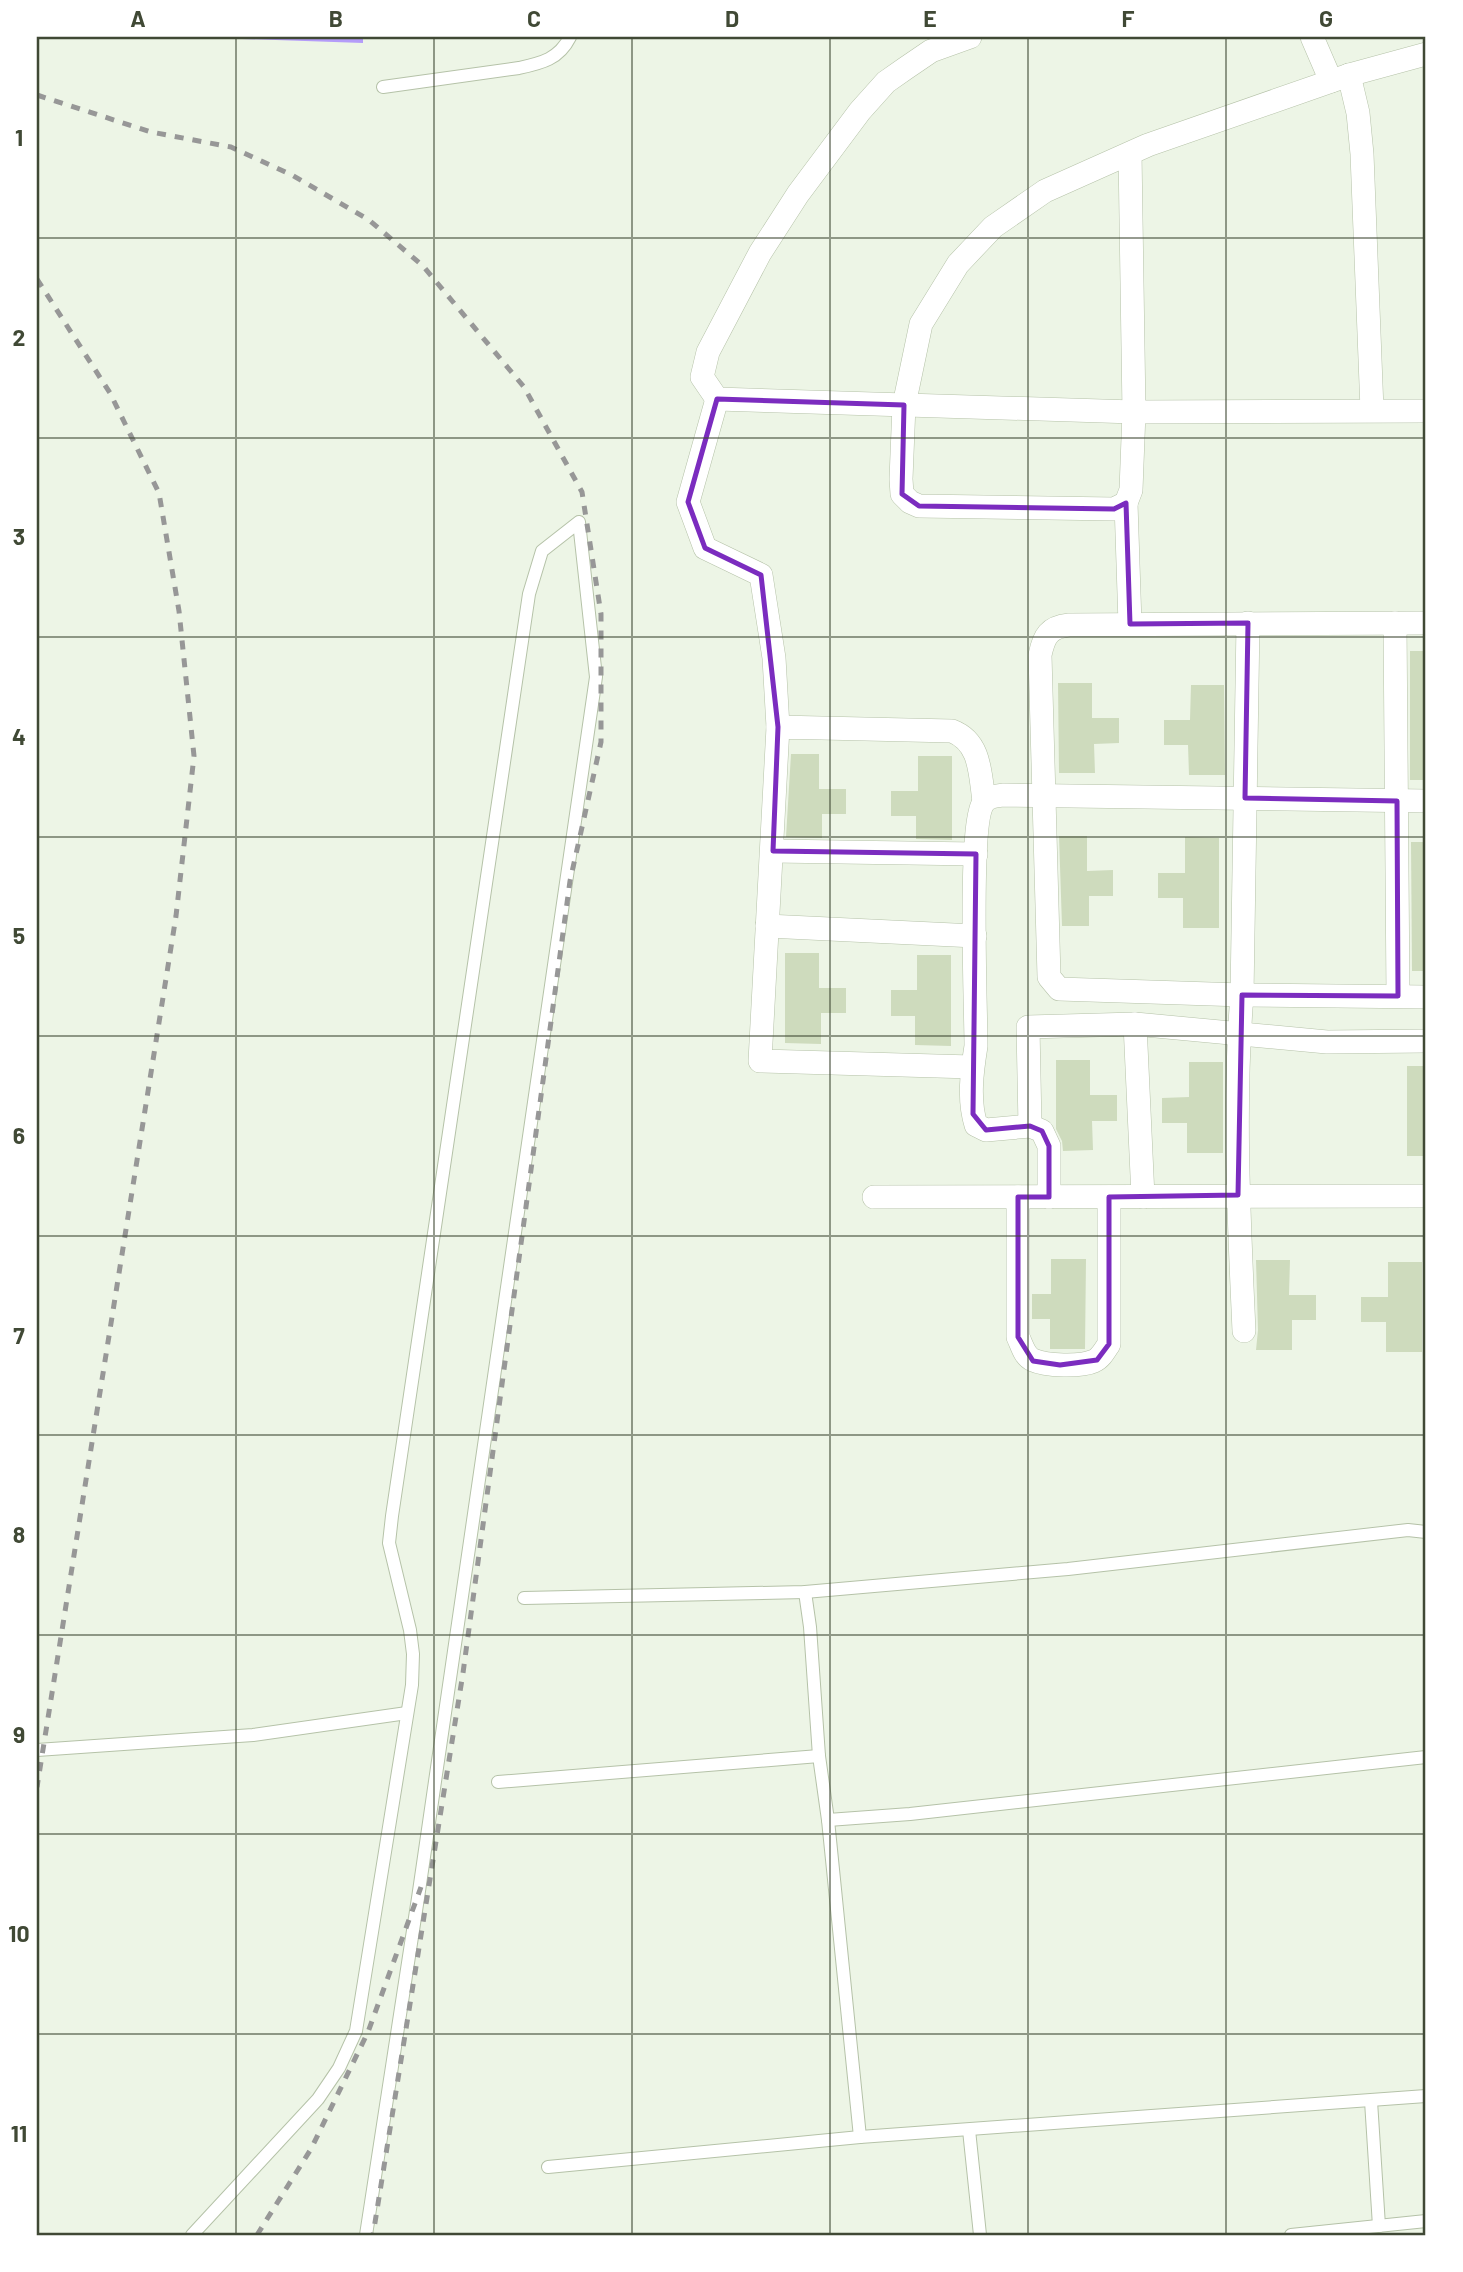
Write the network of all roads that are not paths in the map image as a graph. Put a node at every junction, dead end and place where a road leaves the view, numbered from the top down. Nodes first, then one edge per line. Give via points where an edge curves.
1 (570, 37) edge
2 (970, 37) edge
3 (1312, 37) edge
4 (1426, 54) edge
5 (1340, 78) junction
6 (383, 87) dead end
7 (1130, 153) junction
8 (717, 399) junction
9 (904, 405) junction
10 (1372, 410) junction
11 (1426, 411) edge
12 (1134, 412) junction
13 (1126, 503) junction
14 (1248, 623) junction
15 (1395, 623) junction
16 (1426, 623) edge
17 (1130, 625) junction
18 (778, 727) junction
19 (1046, 796) junction
20 (1245, 798) junction
21 (984, 801) junction
22 (1397, 801) junction
23 (1426, 801) edge
24 (773, 851) junction
25 (976, 854) junction
26 (767, 926) junction
27 (975, 936) junction
28 (1242, 995) junction
29 (1398, 996) junction
30 (1426, 996) edge
31 (1135, 1024) junction
32 (1239, 1033) junction
33 (1426, 1041) edge
34 (972, 1067) junction
35 (1030, 1126) junction
36 (1238, 1195) junction
37 (1426, 1196) edge
38 (874, 1197) dead end
39 (1018, 1197) junction
40 (1049, 1197) junction
41 (1109, 1197) junction
42 (1143, 1197) junction
43 (1244, 1331) dead end
44 (1426, 1532) edge
45 (805, 1592) junction
46 (524, 1598) dead end
47 (407, 1713) junction
48 (37, 1750) edge
49 (820, 1756) junction
50 (1426, 1758) edge
51 (498, 1782) dead end
52 (828, 1820) junction
53 (1426, 2096) edge
54 (1371, 2101) junction
55 (969, 2130) junction
56 (860, 2137) junction
57 (548, 2167) dead end
58 (1426, 2221) edge
59 (1379, 2226) junction
60 (192, 2235) edge
61 (366, 2235) edge
62 (980, 2235) edge
63 (1291, 2235) edge

1 - 6 lane via 555,57 541,63
2 - 8 street via 931,51 886,82 798,194 760,253 708,352 702,377
3 - 5 street
4 - 5 street
5 - 7 street
5 - 10 street via 1358,113 1362,154
7 - 9 street via 1019,207 958,264 921,324
7 - 12 street
8 - 9 street
8 - 18 street via 688,502 705,548 761,575 774,657
9 - 12 street
9 - 13 street via 902,494 919,506 1114,509
10 - 11 street
10 - 12 street
12 - 13 street via 1131,490
13 - 17 street
14 - 15 street
14 - 17 street
14 - 20 street
15 - 16 street
15 - 22 street
17 - 19 street via 1057,626 1042,643
18 - 21 street via 952,730 973,747
18 - 24 street
19 - 20 street
19 - 21 street via 1004,795
19 - 28 street via 1049,977 1059,989
20 - 22 street
20 - 28 street
21 - 25 street
22 - 23 street
22 - 29 street
24 - 25 street
24 - 26 street
25 - 27 street
26 - 27 street
26 - 34 street via 760,1061
27 - 34 street via 976,1046
28 - 29 street
28 - 32 street
29 - 30 street
31 - 32 street
31 - 35 street via 1028,1027
31 - 42 street
32 - 33 street via 1327,1042
32 - 36 street
34 - 35 street via 976,1125 986,1130
35 - 40 street via 1042,1131 1049,1146
36 - 37 street
36 - 42 street
36 - 43 street
38 - 39 street
39 - 40 street
39 - 41 street via 1018,1337 1033,1361 1060,1365 1097,1360 1109,1344
40 - 41 street
41 - 42 street
44 - 45 lane via 1408,1530 1068,1569
45 - 46 lane
45 - 49 lane
47 - 48 lane via 253,1735
47 - 60 lane via 356,2031 318,2099
47 - 61 lane via 413,1654 389,1543 391,1516 529,594 542,551 579,522 596,677
49 - 51 lane
49 - 52 lane
50 - 52 lane
52 - 56 lane
53 - 54 lane
54 - 55 lane
54 - 59 lane
55 - 56 lane
55 - 62 lane
56 - 57 lane
58 - 59 lane
59 - 63 lane

